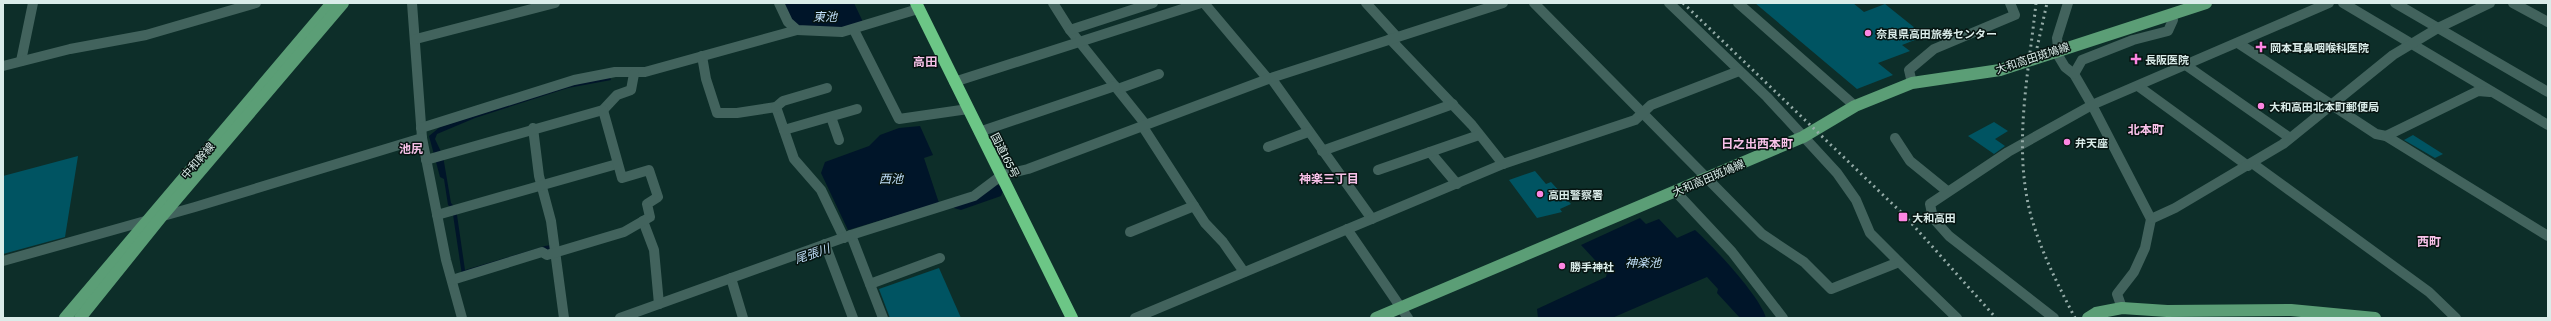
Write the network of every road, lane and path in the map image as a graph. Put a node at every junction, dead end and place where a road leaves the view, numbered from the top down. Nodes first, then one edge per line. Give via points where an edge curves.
1 (33, 3) edge
2 (256, 3) edge
3 (332, 3) edge
4 (343, 3) edge
5 (412, 3) edge
6 (555, 3) edge
7 (779, 3) edge
8 (1053, 3) edge
9 (1153, 3) edge
10 (1203, 3) edge
11 (1366, 3) edge
12 (1503, 3) edge
13 (1534, 3) edge
14 (1669, 3) edge
15 (1738, 3) edge
16 (2010, 3) edge
17 (2068, 3) edge
18 (2206, 3) edge
19 (2329, 3) edge
20 (2343, 3) edge
21 (2395, 3) edge
22 (2490, 3) edge
23 (2513, 3) edge
24 (917, 6) edge
25 (2170, 15) junction
26 (2548, 22) edge
27 (2438, 28) junction
28 (797, 30) junction
29 (854, 30) junction
30 (1070, 30) junction
31 (1393, 38) junction
32 (416, 39) junction
33 (1080, 42) junction
34 (2238, 43) junction
35 (2412, 43) junction
36 (702, 56) junction
37 (21, 61) junction
38 (3, 66) edge
39 (2187, 66) junction
40 (1739, 71) junction
41 (634, 74) junction
42 (1159, 74) dead end
43 (2074, 74) junction
44 (1270, 78) junction
45 (954, 82) junction
46 (1912, 84) junction
47 (2138, 86) junction
48 (1116, 87) junction
49 (827, 88) dead end
50 (2490, 92) junction
51 (2548, 92) edge
52 (1453, 104) junction
53 (2092, 105) junction
54 (1855, 106) junction
55 (2330, 106) junction
56 (776, 107) junction
57 (857, 109) dead end
58 (968, 109) junction
59 (603, 110) junction
60 (1642, 111) junction
61 (831, 117) junction
62 (2548, 125) edge
63 (1145, 126) junction
64 (533, 128) junction
65 (784, 130) junction
66 (979, 132) junction
67 (1308, 132) junction
68 (422, 133) junction
69 (1479, 135) junction
70 (2386, 136) junction
71 (1803, 137) junction
72 (1895, 138) dead end
73 (2290, 138) junction
74 (839, 140) dead end
75 (1268, 147) dead end
76 (1322, 151) junction
77 (1430, 152) junction
78 (430, 158) junction
79 (617, 164) junction
80 (1503, 164) junction
81 (2250, 164) junction
82 (1378, 170) dead end
83 (1002, 175) junction
84 (1706, 176) junction
85 (542, 184) junction
86 (1457, 184) junction
87 (1675, 191) junction
88 (1947, 191) junction
89 (1194, 206) junction
90 (162, 216) junction
91 (437, 216) junction
92 (1372, 219) junction
93 (2151, 219) junction
94 (147, 220) junction
95 (643, 221) junction
96 (1347, 229) junction
97 (1130, 232) dead end
98 (2548, 236) edge
99 (850, 238) junction
100 (826, 247) junction
101 (554, 253) junction
102 (940, 258) dead end
103 (3, 261) edge
104 (1899, 262) junction
105 (1244, 272) junction
106 (452, 280) junction
107 (732, 280) junction
108 (870, 284) junction
109 (659, 304) junction
110 (2122, 308) junction
111 (1404, 313) edge
112 (65, 318) edge
113 (80, 318) edge
114 (462, 318) edge
115 (564, 318) edge
116 (620, 318) edge
117 (743, 318) edge
118 (853, 318) edge
119 (883, 318) edge
120 (1072, 318) edge
121 (1135, 318) edge
122 (1376, 318) edge
123 (1782, 318) edge
124 (1956, 318) edge
125 (2054, 318) edge
126 (2088, 318) edge
127 (2375, 318) edge
128 (2456, 318) edge

1 - 37 street
2 - 37 street via 146,35
3 - 94 main road, 中和幹線
4 - 90 main road, 中和幹線
5 - 32 street
6 - 32 street
7 - 28 street via 788,22
8 - 30 street
9 - 30 street
10 - 33 street
10 - 44 street
11 - 31 street
12 - 31 street
13 - 60 street
14 - 40 street
15 - 54 street
16 - 46 street via 2015,15 1934,49 1909,70
17 - 43 street via 2057,38 2059,57 2065,67
18 - 25 main road, 大和高田斑鳩線
19 - 34 street
20 - 35 street
21 - 27 street
22 - 27 street
23 - 26 street
24 - 29 street
24 - 45 highway, 国道165号
25 - 43 street via 2174,20 2168,31 2133,40 2082,60
25 - 46 main road, 大和高田斑鳩線 via 2000,70
27 - 35 street
27 - 51 street
28 - 29 street
28 - 36 street
29 - 58 street via 899,119
30 - 33 street
31 - 44 street
31 - 52 street
32 - 68 street
33 - 45 street
33 - 48 street
34 - 39 street
34 - 55 street
35 - 50 street
35 - 55 street via 2364,76
36 - 41 street
36 - 56 street via 717,113 737,113
37 - 38 street
39 - 47 street
39 - 73 street
40 - 60 street
40 - 71 street via 1767,97
41 - 59 street via 631,90 617,95
41 - 68 street via 615,72 574,80
42 - 48 street
43 - 53 street
44 - 63 street
44 - 67 street
45 - 58 highway, 国道165号
46 - 54 main road, 大和高田斑鳩線
47 - 53 street
47 - 81 street
48 - 63 street
48 - 66 street
49 - 56 street via 783,101
50 - 62 street
50 - 70 street via 2478,91
52 - 69 street
52 - 76 street
53 - 88 street via 2008,152
53 - 93 street
54 - 71 main road, 大和高田斑鳩線
55 - 70 street via 2376,134
55 - 73 street
56 - 65 street
57 - 61 street
58 - 66 highway, 国道165号
59 - 64 street
59 - 79 street
60 - 80 street via 1635,120
60 - 84 street
61 - 65 street
61 - 74 street
63 - 83 street via 1028,169
63 - 89 street
64 - 78 street
64 - 85 street
65 - 99 street via 794,159 804,172 817,182
66 - 83 highway, 国道165号
67 - 75 street
67 - 76 street
68 - 78 street
68 - 90 street
69 - 77 street
69 - 80 street
70 - 98 street
71 - 84 main road, 大和高田斑鳩線
71 - 104 street via 1837,173 1856,200 1870,234
72 - 88 street via 1910,161
73 - 81 street
76 - 92 street
77 - 82 street
77 - 86 street
78 - 91 street
79 - 85 street
79 - 95 street via 622,178 649,170 658,197 647,204 650,217
80 - 86 street
81 - 93 street
81 - 128 street via 2429,292
83 - 99 street via 974,196
83 - 120 highway, 国道165号
84 - 87 main road, 大和高田斑鳩線
84 - 104 street via 1762,234 1804,262 1831,289
85 - 91 street
85 - 101 street via 551,220
86 - 92 street
87 - 111 main road, 大和高田斑鳩線
87 - 123 street via 1732,252
88 - 125 street via 1930,204 1933,218 1949,236
89 - 97 street
89 - 105 street via 1205,223 1224,242
90 - 94 street
90 - 113 main road, 中和幹線
91 - 106 street
92 - 96 street
93 - 110 street via 2145,248 2134,272 2117,294
94 - 103 street
94 - 112 main road, 中和幹線
95 - 101 street via 624,232
95 - 109 street via 654,250
96 - 105 street
96 - 111 street
99 - 100 street
99 - 108 street
100 - 107 street
100 - 118 street
101 - 106 street via 547,255 542,252
101 - 115 street
102 - 108 street
104 - 124 street
105 - 121 street
106 - 114 street
107 - 109 street
107 - 117 street
108 - 119 street
109 - 116 street
110 - 126 main road via 2096,313
110 - 127 main road via 2167,311 2291,310
111 - 122 main road, 大和高田斑鳩線

